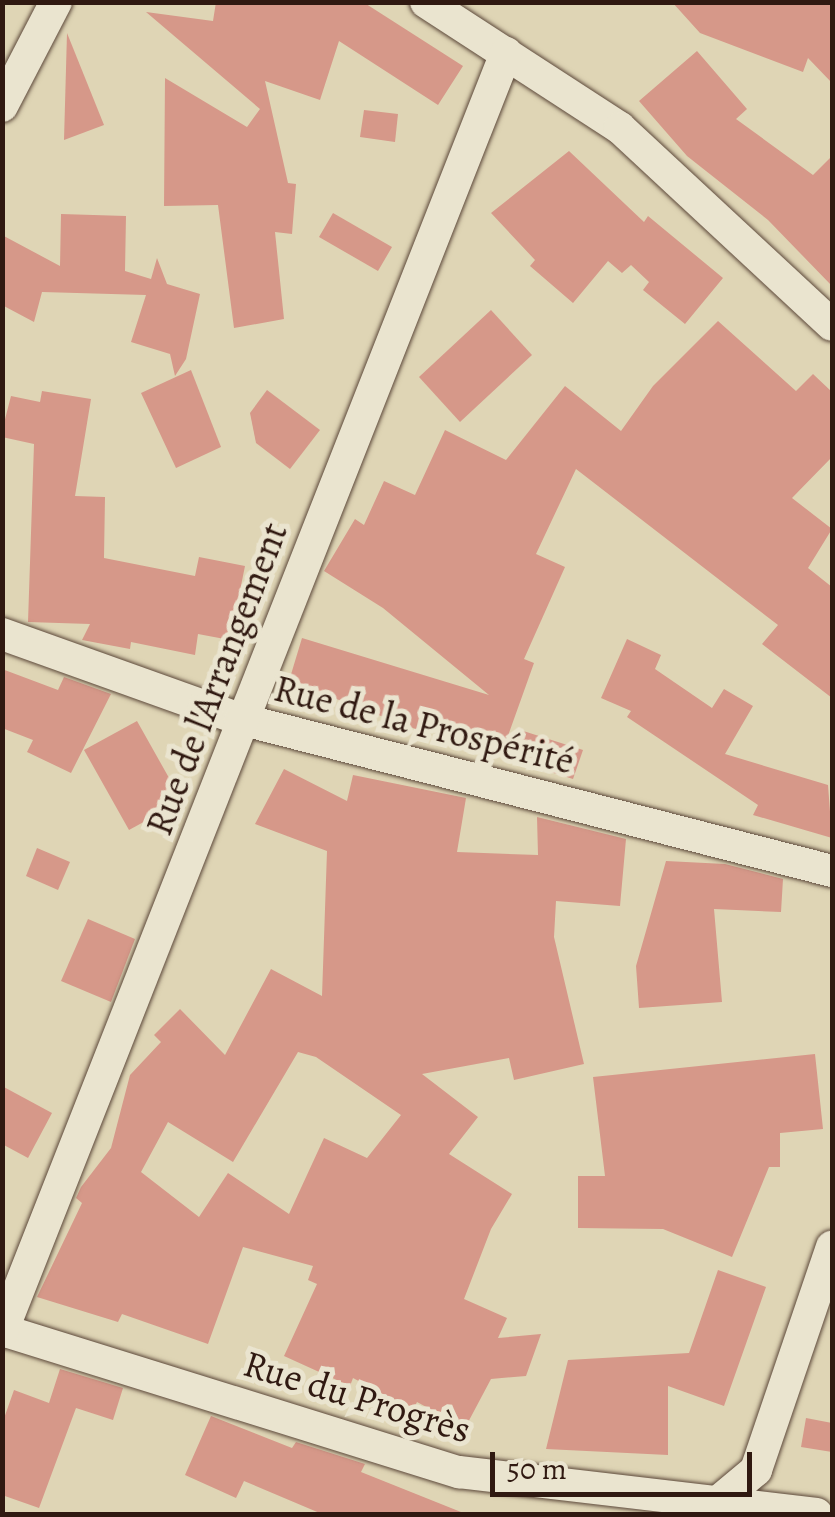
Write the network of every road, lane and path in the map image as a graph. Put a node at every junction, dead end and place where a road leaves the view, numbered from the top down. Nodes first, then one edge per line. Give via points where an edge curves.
1 (56, 2) edge
2 (426, 2) edge
3 (506, 53) junction
4 (2, 106) edge
5 (832, 326) edge
6 (2, 634) edge
7 (240, 719) junction
8 (832, 871) edge
9 (832, 1247) edge
10 (3, 1331) edge
11 (708, 1508) edge
12 (817, 1514) edge

1 - 4 street
2 - 3 street
3 - 5 street via 620,128
3 - 7 street, Rue de l'Arrangement
6 - 7 street, Rue de la Prospérité
7 - 8 street, Rue de la Prospérité
7 - 10 street, Rue de l'Arrangement via 199,844
9 - 11 street via 756,1470
10 - 11 street, Rue du Progrès via 459,1472
11 - 12 street, Rue du Progrès

